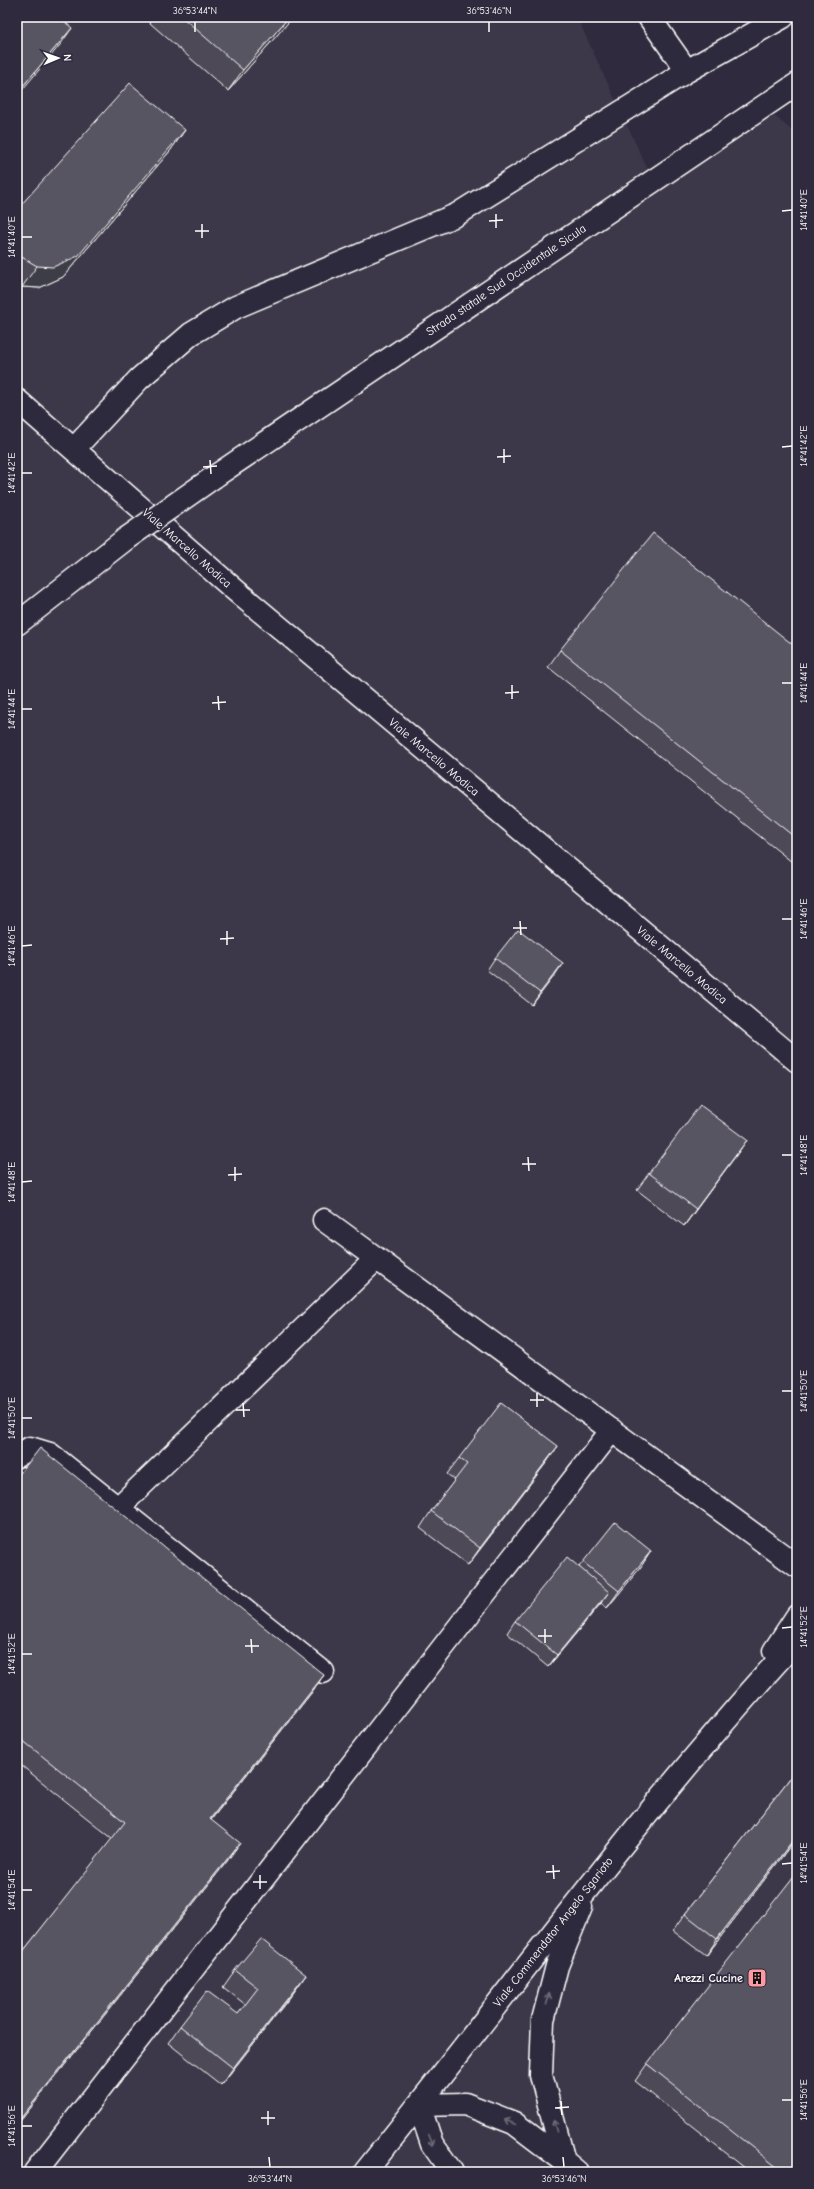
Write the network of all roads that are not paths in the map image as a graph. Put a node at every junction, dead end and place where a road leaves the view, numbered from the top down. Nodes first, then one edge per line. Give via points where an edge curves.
1 (649, 17) edge
2 (783, 17) edge
3 (687, 71) junction
4 (797, 84) edge
5 (17, 400) edge
6 (74, 449) junction
7 (17, 624) edge
8 (797, 1061) edge
9 (324, 1220) dead end
10 (376, 1259) junction
11 (612, 1430) junction
12 (17, 1456) edge
13 (118, 1508) junction
14 (797, 1566) edge
15 (797, 1616) edge
16 (797, 1640) edge
17 (323, 1672) edge
18 (746, 1696) junction
19 (593, 1879) junction
20 (419, 2104) junction
21 (571, 2166) edge
22 (35, 2172) edge
23 (365, 2172) edge
24 (452, 2172) edge

1 - 3 street
2 - 3 street
3 - 6 street via 456,215 236,307 191,334 139,379
4 - 7 street, Strada statale Sud Occidentale Sicula, bridge via 214,477 127,538
5 - 6 street, Viale Marcello Modica
6 - 8 street, Viale Marcello Modica via 235,590
9 - 10 street
10 - 11 street
10 - 13 street
11 - 14 street
11 - 22 street
12 - 13 street via 30,1448 50,1454
13 - 17 street
15 - 18 street
16 - 18 street
18 - 19 street, Viale Commendator Angelo Sgarioto
19 - 20 street, Viale Commendator Angelo Sgarioto
21 -> 19 street via 541,2075 543,2020 557,1966
21 -> 20 street via 514,2123 465,2104
20 - 23 street, Viale Commendator Angelo Sgarioto
20 -> 24 street via 432,2144

